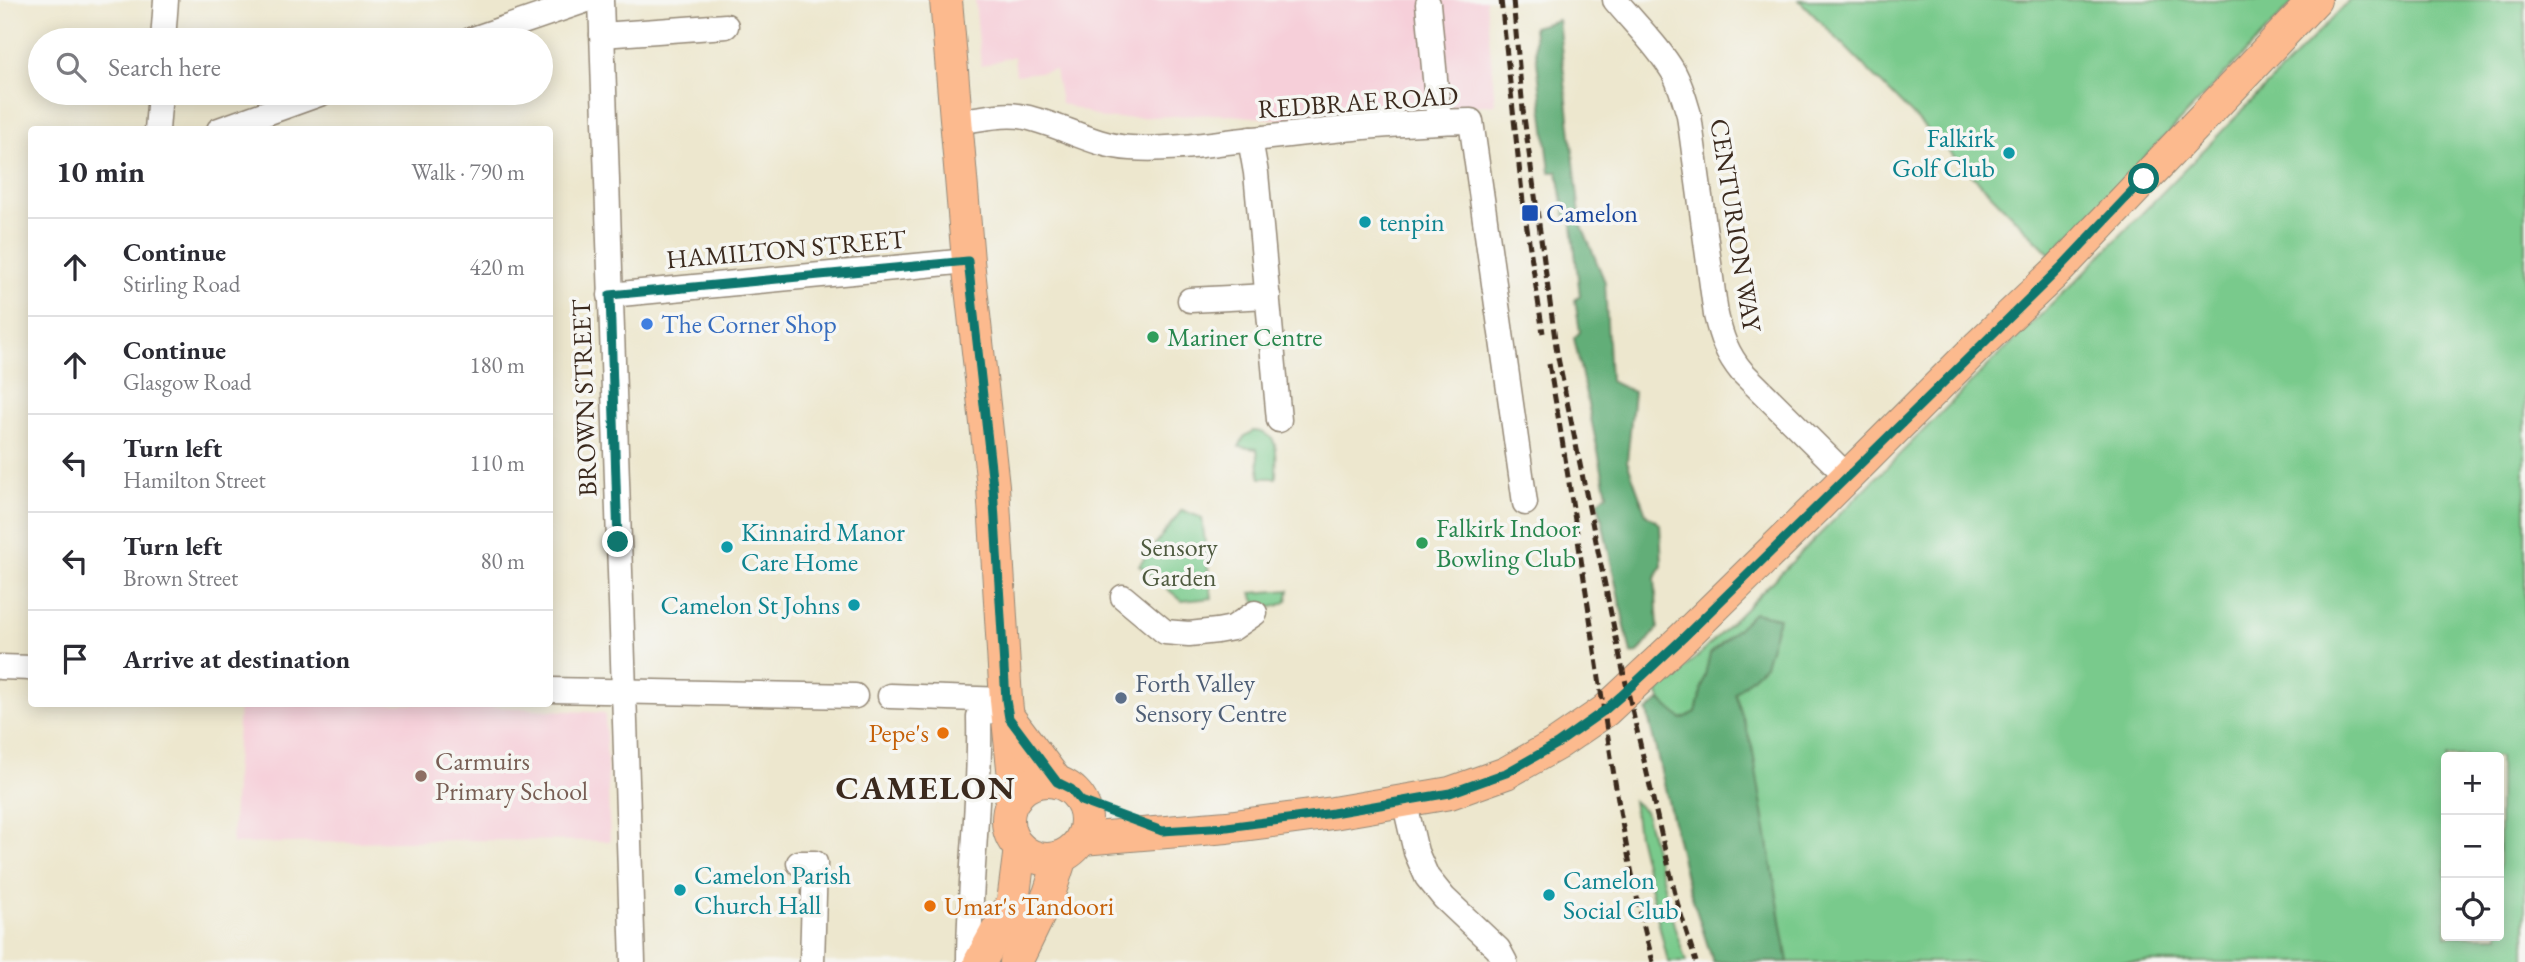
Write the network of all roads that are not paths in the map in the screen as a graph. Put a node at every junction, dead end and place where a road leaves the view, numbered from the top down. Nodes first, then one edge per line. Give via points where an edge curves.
1 (166, 0) edge
2 (587, 0) edge
3 (601, 0) edge
4 (946, 0) edge
5 (1615, 0) edge
6 (2315, 0) edge
7 (1428, 4) dead end
8 (726, 26) dead end
9 (164, 28) edge
10 (505, 28) edge
11 (602, 34) junction
12 (159, 105) edge
13 (289, 105) edge
14 (1438, 121) junction
15 (955, 122) junction
16 (157, 126) edge
17 (230, 126) edge
18 (1250, 139) junction
19 (968, 261) junction
20 (610, 295) junction
21 (1268, 296) junction
22 (1190, 300) dead end
23 (1279, 420) dead end
24 (1848, 477) junction
25 (1525, 503) dead end
26 (1124, 597) dead end
27 (1255, 613) dead end
28 (0, 667) edge
29 (28, 668) edge
30 (553, 690) edge
31 (624, 693) junction
32 (855, 696) dead end
33 (890, 696) dead end
34 (1007, 709) junction
35 (1069, 792) junction
36 (1016, 797) junction
37 (1404, 800) junction
38 (1162, 831) junction
39 (1071, 848) junction
40 (1020, 849) junction
41 (799, 863) dead end
42 (633, 962) edge
43 (811, 962) edge
44 (969, 962) edge
45 (980, 962) edge
46 (1016, 962) edge
47 (1505, 962) edge

1 - 9 street
2 - 10 street
3 - 11 street, BROWN STREET
4 - 15 main road
5 - 24 street, CENTURION WAY via 1660,54 1682,92 1722,341 1742,372
6 - 24 main road via 2068,259
7 - 14 street
8 - 11 street
11 - 20 street, BROWN STREET
12 - 16 street
13 - 17 street
14 - 18 street, REDBRAE ROAD
14 - 25 street, REDBRAE ROAD via 1471,121
15 - 18 street, REDBRAE ROAD via 1017,116 1102,145 1132,148 1195,147
15 - 19 main road
18 - 21 street
19 - 20 street, HAMILTON STREET
19 - 34 main road via 993,486
20 - 31 street, BROWN STREET
21 - 22 street
21 - 23 street
24 - 37 main road via 1605,710 1506,773 1450,793
26 - 27 street via 1165,632 1233,628
28 - 29 street
30 - 31 street
31 - 32 street
31 - 42 street, BROWN STREET
33 - 34 street
34 - 35 main road
34 - 36 main road
34 - 44 street via 979,717
35 - 36 main road via 1046,781 1034,783
35 - 38 main road
35 - 39 main road via 1086,813 1086,826
36 - 40 main road via 1010,807 1009,829
37 - 38 main road via 1227,827
37 - 47 street via 1427,877 1498,949
38 - 39 main road
39 - 40 main road via 1039,859
39 - 46 main road
40 - 45 main road via 1013,902
41 - 43 street via 815,863

